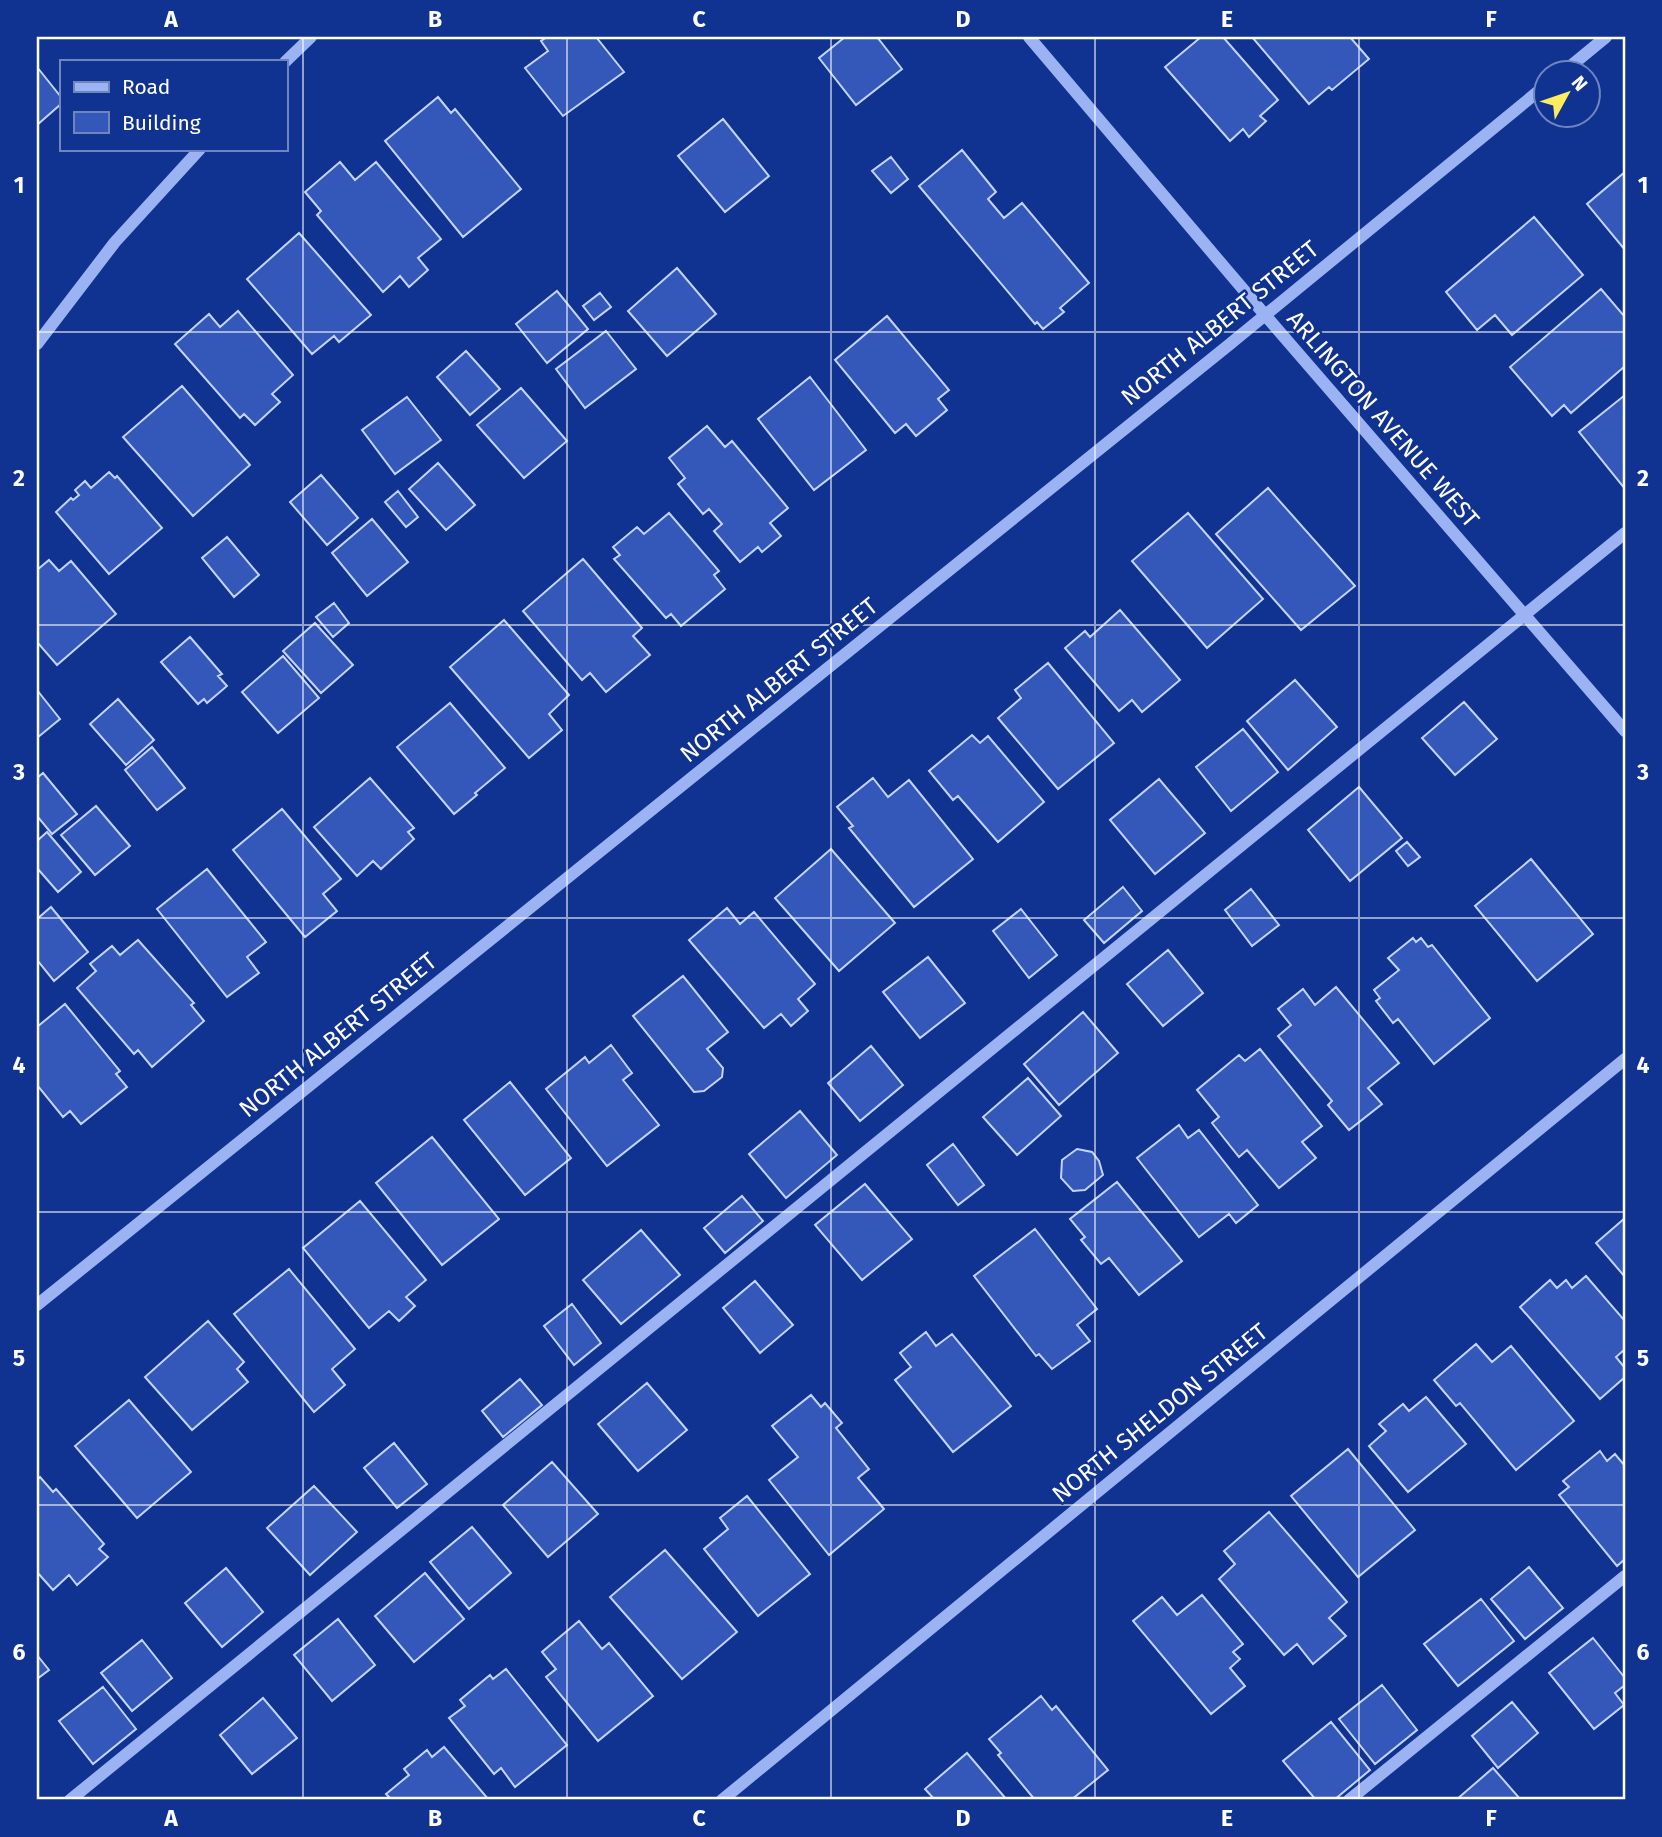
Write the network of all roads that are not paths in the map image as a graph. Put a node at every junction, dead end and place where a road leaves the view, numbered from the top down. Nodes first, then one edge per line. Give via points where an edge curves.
1 (310, 37) edge
2 (1029, 37) edge
3 (1606, 37) edge
4 (287, 60) edge
5 (1578, 60) edge
6 (1532, 96) edge
7 (199, 150) edge
8 (1265, 315) junction
9 (37, 344) edge
10 (1625, 533) edge
11 (1525, 615) junction
12 (1625, 732) edge
13 (1625, 1059) edge
14 (37, 1305) edge
15 (1625, 1576) edge
16 (70, 1800) edge
17 (722, 1800) edge
18 (1349, 1800) edge

1 - 4 street
2 - 8 street, ARLINGTON AVENUE WEST
3 - 5 street
6 - 8 street, NORTH ALBERT STREET
7 - 9 street via 115,242
8 - 11 street, ARLINGTON AVENUE WEST
8 - 14 street, NORTH ALBERT STREET
10 - 11 street
11 - 12 street, ARLINGTON AVENUE WEST
11 - 16 street
13 - 17 street, NORTH SHELDON STREET
15 - 18 street

